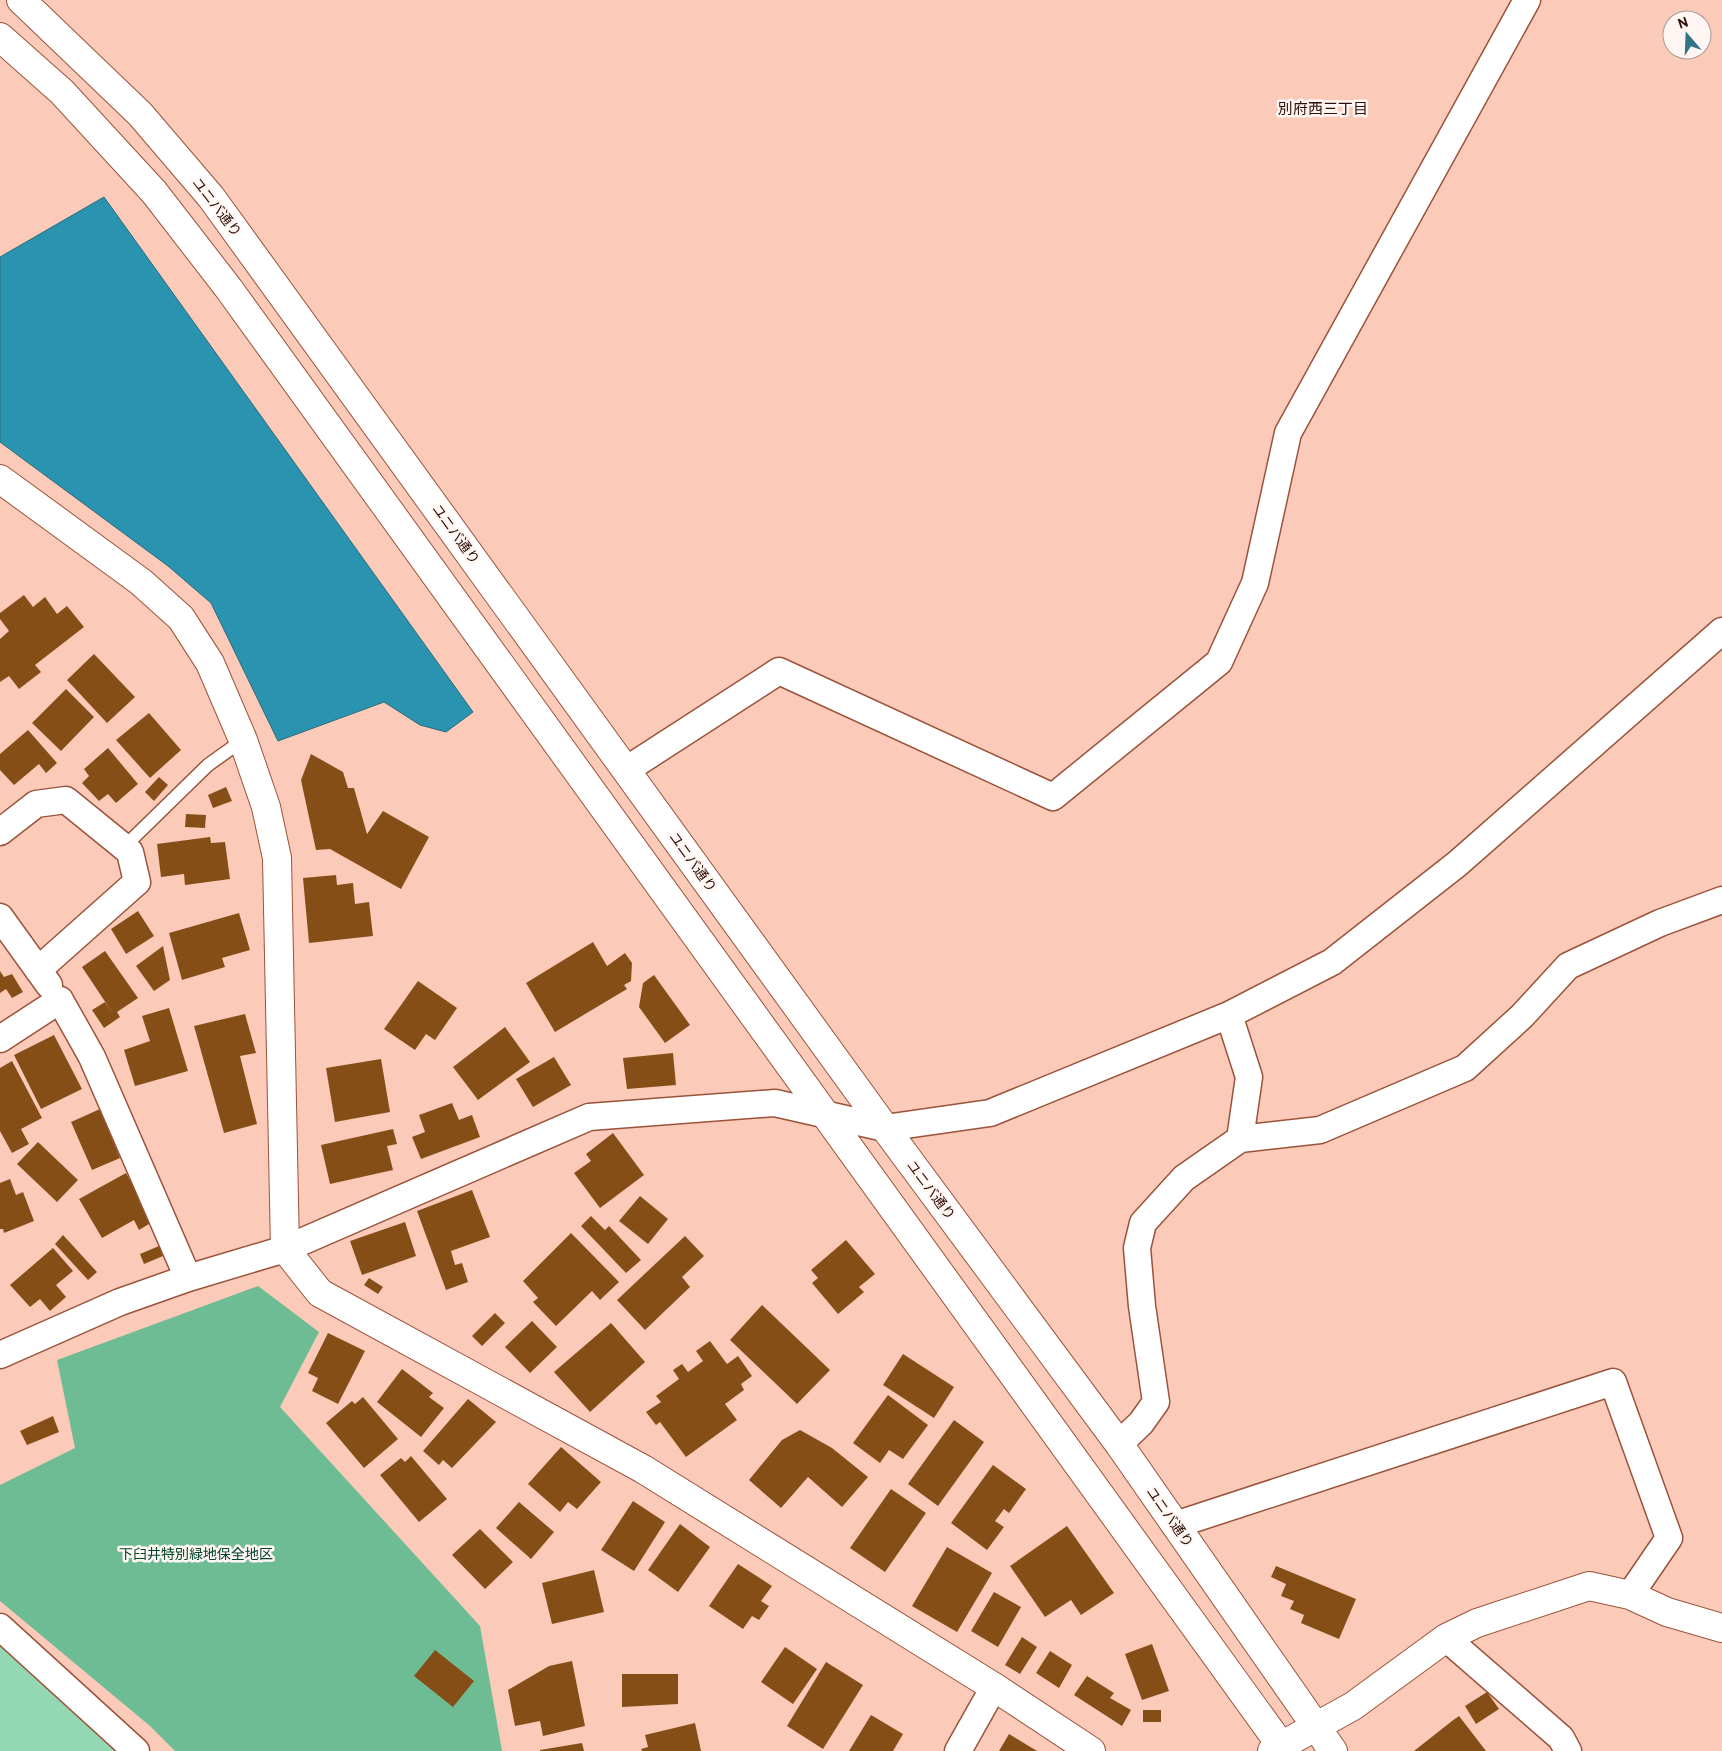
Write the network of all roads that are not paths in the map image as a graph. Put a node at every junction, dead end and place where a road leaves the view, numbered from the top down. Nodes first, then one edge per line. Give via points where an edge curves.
1 (1527, 0) edge
2 (24, 2) edge
3 (0, 37) edge
4 (0, 478) edge
5 (1722, 631) edge
6 (243, 740) junction
7 (626, 770) junction
8 (0, 832) edge
9 (124, 847) junction
10 (1722, 900) edge
11 (0, 917) edge
12 (38, 970) junction
13 (60, 1000) junction
14 (1229, 1015) junction
15 (0, 1040) edge
16 (825, 1114) junction
17 (885, 1128) junction
18 (1240, 1139) junction
19 (285, 1249) junction
20 (188, 1278) junction
21 (0, 1355) edge
22 (1119, 1444) junction
23 (1175, 1525) junction
24 (1630, 1595) junction
25 (0, 1627) edge
26 (1722, 1628) edge
27 (1446, 1638) junction
28 (994, 1687) junction
29 (1315, 1726) junction
30 (1558, 1747) edge
31 (1279, 1749) edge
32 (136, 1751) edge
33 (958, 1751) edge
34 (1091, 1751) edge
35 (1333, 1751) edge

1 - 7 street via 1288,432 1255,583 1219,662 1053,797 779,671
2 - 7 street, ユニバ通り via 140,114 211,197
3 - 16 street via 62,92 154,192 229,289
4 - 6 street via 141,582 181,618 210,663
5 - 14 street via 1457,864 1332,962
6 - 9 lane via 208,765
6 - 19 street via 266,807 277,858
7 - 17 street, ユニバ通り
8 - 9 street via 36,804 66,800
9 - 12 street via 130,852 137,882
10 - 18 street via 1568,966 1522,1016 1465,1068 1320,1130
11 - 12 street
12 - 13 street
13 - 15 street
13 - 20 street via 92,1057
14 - 17 street via 990,1113
14 - 18 street via 1249,1078
16 - 17 street
16 - 19 street via 775,1102 589,1117
16 - 31 street
17 - 22 street, ユニバ通り
18 - 22 street via 1184,1178 1143,1223 1137,1248 1156,1402 1141,1423
19 - 20 street
19 - 28 street via 320,1293 643,1469
20 - 21 street via 120,1302
22 - 23 street, ユニバ通り
23 - 24 street via 1613,1382 1669,1538
23 - 29 street, ユニバ通り
24 - 26 street via 1667,1612
24 - 27 street via 1589,1586 1477,1623
25 - 32 street
27 - 29 street via 1353,1706
27 - 30 street
28 - 33 street
28 - 34 street
29 - 31 street
29 - 35 street, ユニバ通り

